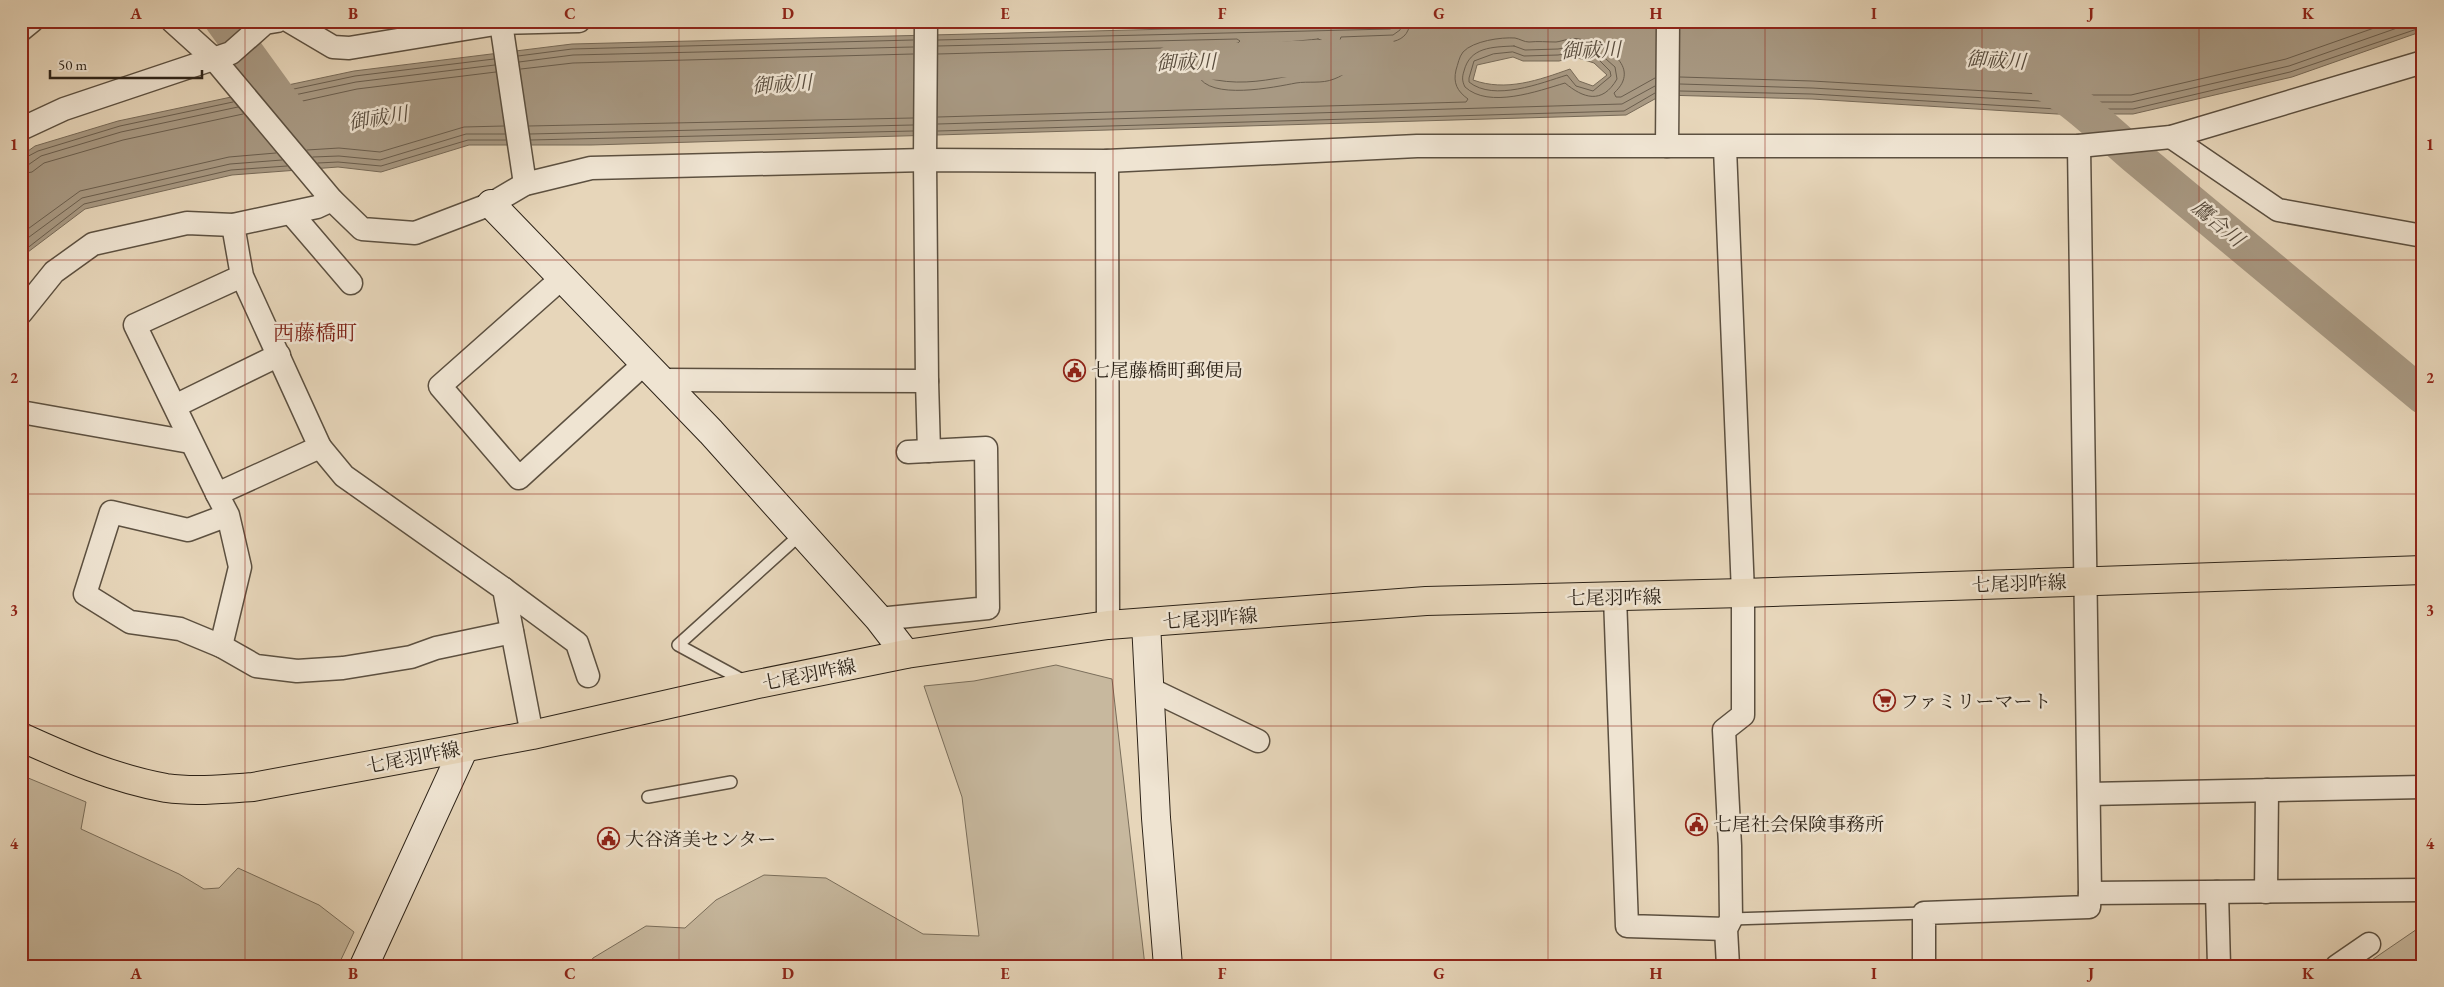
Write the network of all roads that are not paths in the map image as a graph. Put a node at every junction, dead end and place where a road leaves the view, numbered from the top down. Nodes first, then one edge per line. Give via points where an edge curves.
1 (32, 21) edge
2 (172, 21) edge
3 (289, 21) edge
4 (578, 21) edge
5 (926, 21) edge
6 (1668, 21) edge
7 (501, 23) junction
8 (268, 25) edge
9 (21, 30) edge
10 (222, 56) junction
11 (2423, 62) edge
12 (21, 129) edge
13 (2164, 138) junction
14 (1667, 146) junction
15 (2084, 146) junction
16 (1725, 148) junction
17 (925, 160) junction
18 (1106, 161) junction
19 (525, 184) junction
20 (332, 200) junction
21 (491, 204) junction
22 (291, 212) junction
23 (233, 225) junction
24 (2423, 236) edge
25 (242, 276) junction
26 (562, 278) junction
27 (351, 283) dead end
28 (21, 313) edge
29 (279, 355) junction
30 (653, 372) junction
31 (928, 381) junction
32 (175, 406) junction
33 (21, 412) edge
34 (190, 442) junction
35 (320, 446) junction
36 (217, 494) junction
37 (228, 515) junction
38 (802, 533) junction
39 (2423, 570) edge
40 (2087, 581) junction
41 (504, 589) junction
42 (1743, 593) junction
43 (1615, 596) junction
44 (879, 619) junction
45 (1146, 623) junction
46 (1108, 625) junction
47 (512, 632) junction
48 (221, 646) junction
49 (906, 654) junction
50 (588, 676) dead end
51 (753, 685) junction
52 (1150, 689) junction
53 (532, 735) junction
54 (21, 737) edge
55 (1258, 741) dead end
56 (464, 748) junction
57 (731, 782) dead end
58 (2423, 787) edge
59 (2267, 790) junction
60 (2089, 794) junction
61 (648, 797) dead end
62 (2423, 890) edge
63 (2217, 892) junction
64 (2266, 892) junction
65 (2090, 893) junction
66 (1924, 913) junction
67 (1728, 924) junction
68 (2368, 944) dead end
69 (364, 966) edge
70 (1168, 966) edge
71 (1728, 966) edge
72 (1924, 966) edge
73 (2220, 966) edge
74 (2337, 966) edge

1 - 9 street
2 - 10 street
3 - 7 street via 333,47 350,48
4 - 7 street
5 - 17 street
6 - 14 street
7 - 19 street
8 - 10 street
10 - 12 street via 64,109
10 - 20 street
11 - 13 street
13 - 15 street
13 - 24 street via 2278,210
14 - 16 street
14 - 18 street via 1417,146
15 - 16 street
15 - 40 street
16 - 42 street
17 - 18 street
17 - 19 street via 591,168
17 - 31 street
18 - 46 street
19 - 21 street
20 - 21 street via 362,229 415,233
20 - 22 street via 317,207
21 - 26 street
22 - 23 street
22 - 27 street
23 - 25 street
23 - 28 street via 187,223 93,244 54,272
25 - 29 street
25 - 32 street via 135,325
26 - 30 street
26 - 30 street via 440,386 519,478
29 - 32 street
29 - 35 street
30 - 31 street
30 - 38 street
31 - 44 street via 918,451 986,448 988,608
32 - 34 street
33 - 34 street
34 - 36 street
35 - 36 street
35 - 41 street via 344,476
36 - 37 street
37 - 48 street via 240,567
37 - 48 street via 188,530 111,512 85,594 130,622 180,629
38 - 44 street
38 - 51 lane via 678,645
39 - 40 main road, 七尾羽咋線
40 - 42 main road, 七尾羽咋線
40 - 60 street
41 - 47 street
41 - 50 street via 577,643
42 - 43 main road, 七尾羽咋線
42 - 67 street via 1743,715 1724,730 1730,846
43 - 45 main road, 七尾羽咋線 via 1426,601
43 - 67 street via 1627,926
44 - 49 street
45 - 46 main road, 七尾羽咋線
45 - 52 street
46 - 49 main road, 七尾羽咋線
47 - 48 street via 436,648 410,658 297,671 256,666
47 - 53 street
49 - 51 main road, 七尾羽咋線
51 - 53 main road, 七尾羽咋線
52 - 55 street
52 - 70 street
53 - 56 main road, 七尾羽咋線
54 - 56 main road, 七尾羽咋線 via 116,775 166,788 213,790 254,787
56 - 69 street
57 - 61 lane
58 - 59 street
59 - 60 street
59 - 64 street
60 - 65 street
62 - 64 street
63 - 64 street
63 - 65 street
63 - 73 street
65 - 66 street via 2088,907
66 - 67 lane
66 - 72 street
67 - 71 street
68 - 74 street

